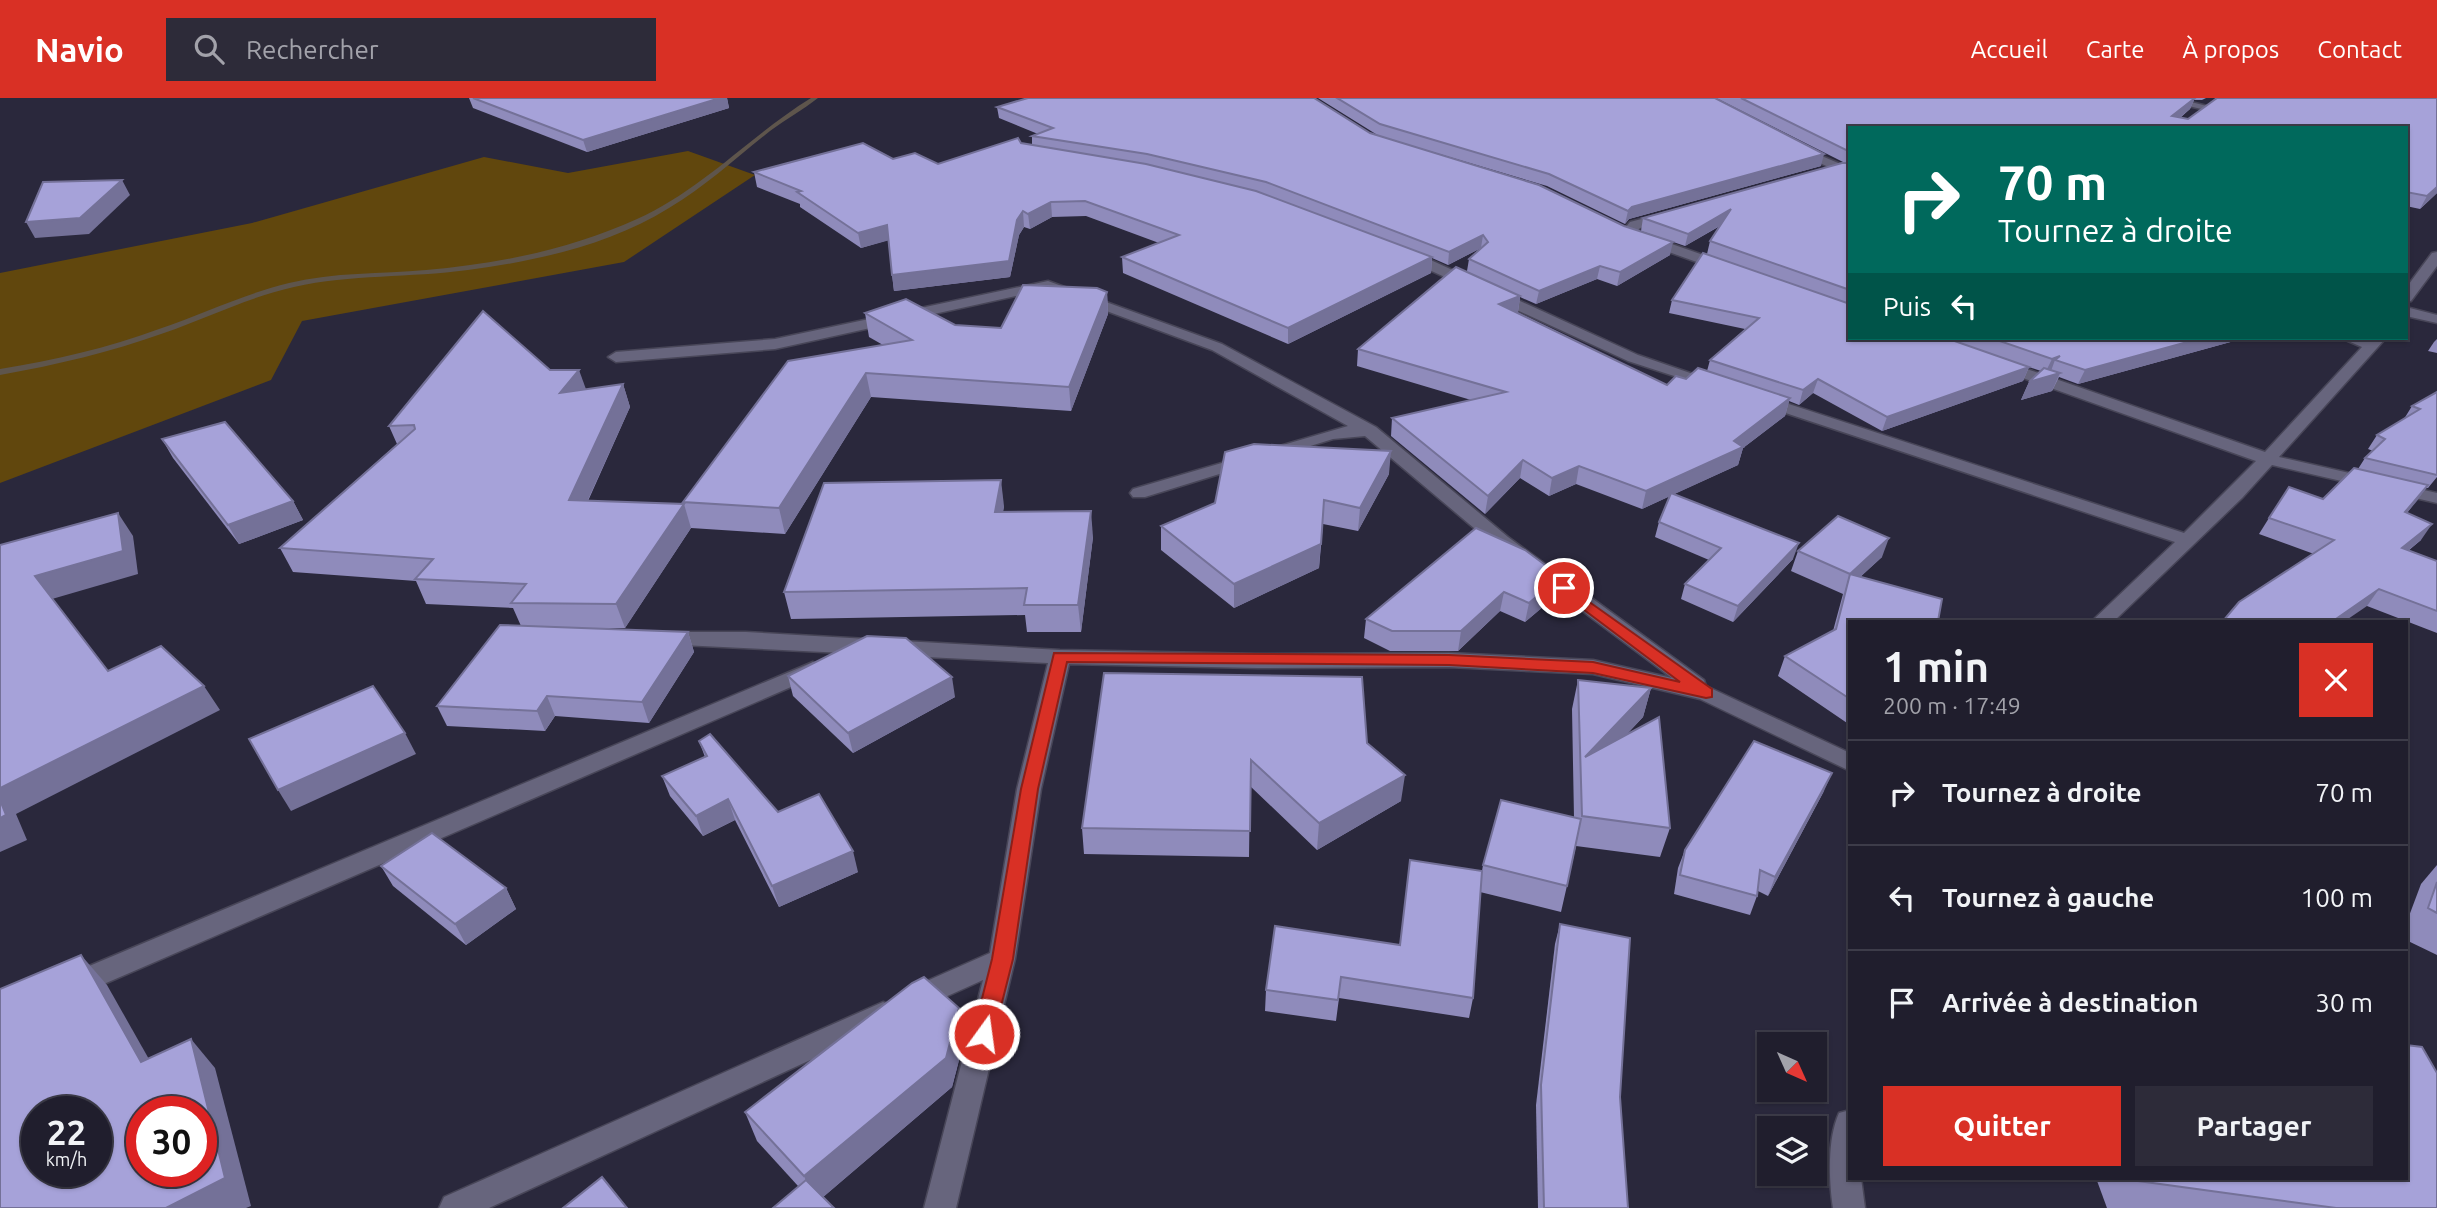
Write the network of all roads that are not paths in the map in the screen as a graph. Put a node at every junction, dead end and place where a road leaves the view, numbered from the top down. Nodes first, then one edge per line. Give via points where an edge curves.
1 (2158, 98) edge
2 (2218, 98) edge
3 (2206, 107) junction
4 (2191, 118) edge
5 (1787, 142) edge
6 (1844, 171) edge
7 (1813, 176) edge
8 (1685, 211) edge
9 (1385, 246) edge
10 (2437, 256) edge
11 (1732, 270) edge
12 (2408, 295) edge
13 (2408, 312) edge
14 (2437, 319) edge
15 (2376, 342) edge
16 (616, 357) dead end
17 (1990, 361) edge
18 (1727, 388) edge
19 (1750, 396) edge
20 (1370, 431) junction
21 (2267, 459) junction
22 (1139, 493) dead end
23 (2437, 498) edge
24 (2185, 539) junction
25 (2103, 620) edge
26 (638, 637) edge
27 (866, 646) junction
28 (1060, 657) junction
29 (1706, 693) junction
30 (1848, 762) edge
31 (1002, 959) junction
32 (51, 995) edge
33 (1848, 1148) edge
34 (455, 1208) edge
35 (940, 1208) edge
36 (1849, 1208) edge

1 - 3 street
2 - 3 street
3 - 4 street
5 - 6 street
6 - 7 street
8 - 11 street via 1624,231
9 - 18 street via 1633,358
10 - 12 street
13 - 14 street
15 - 21 street
16 - 20 street via 775,344 1048,285 1217,347
17 - 21 street
19 - 24 street
20 - 22 street via 1329,435
20 - 29 street via 1501,541
21 - 23 street
21 - 24 street
24 - 25 street
26 - 27 street
27 - 28 street
27 - 32 street
28 - 29 street via 1449,660 1593,667
28 - 31 street via 1030,789
29 - 30 street
31 - 34 street
31 - 35 street
33 - 36 street via 1845,1185

